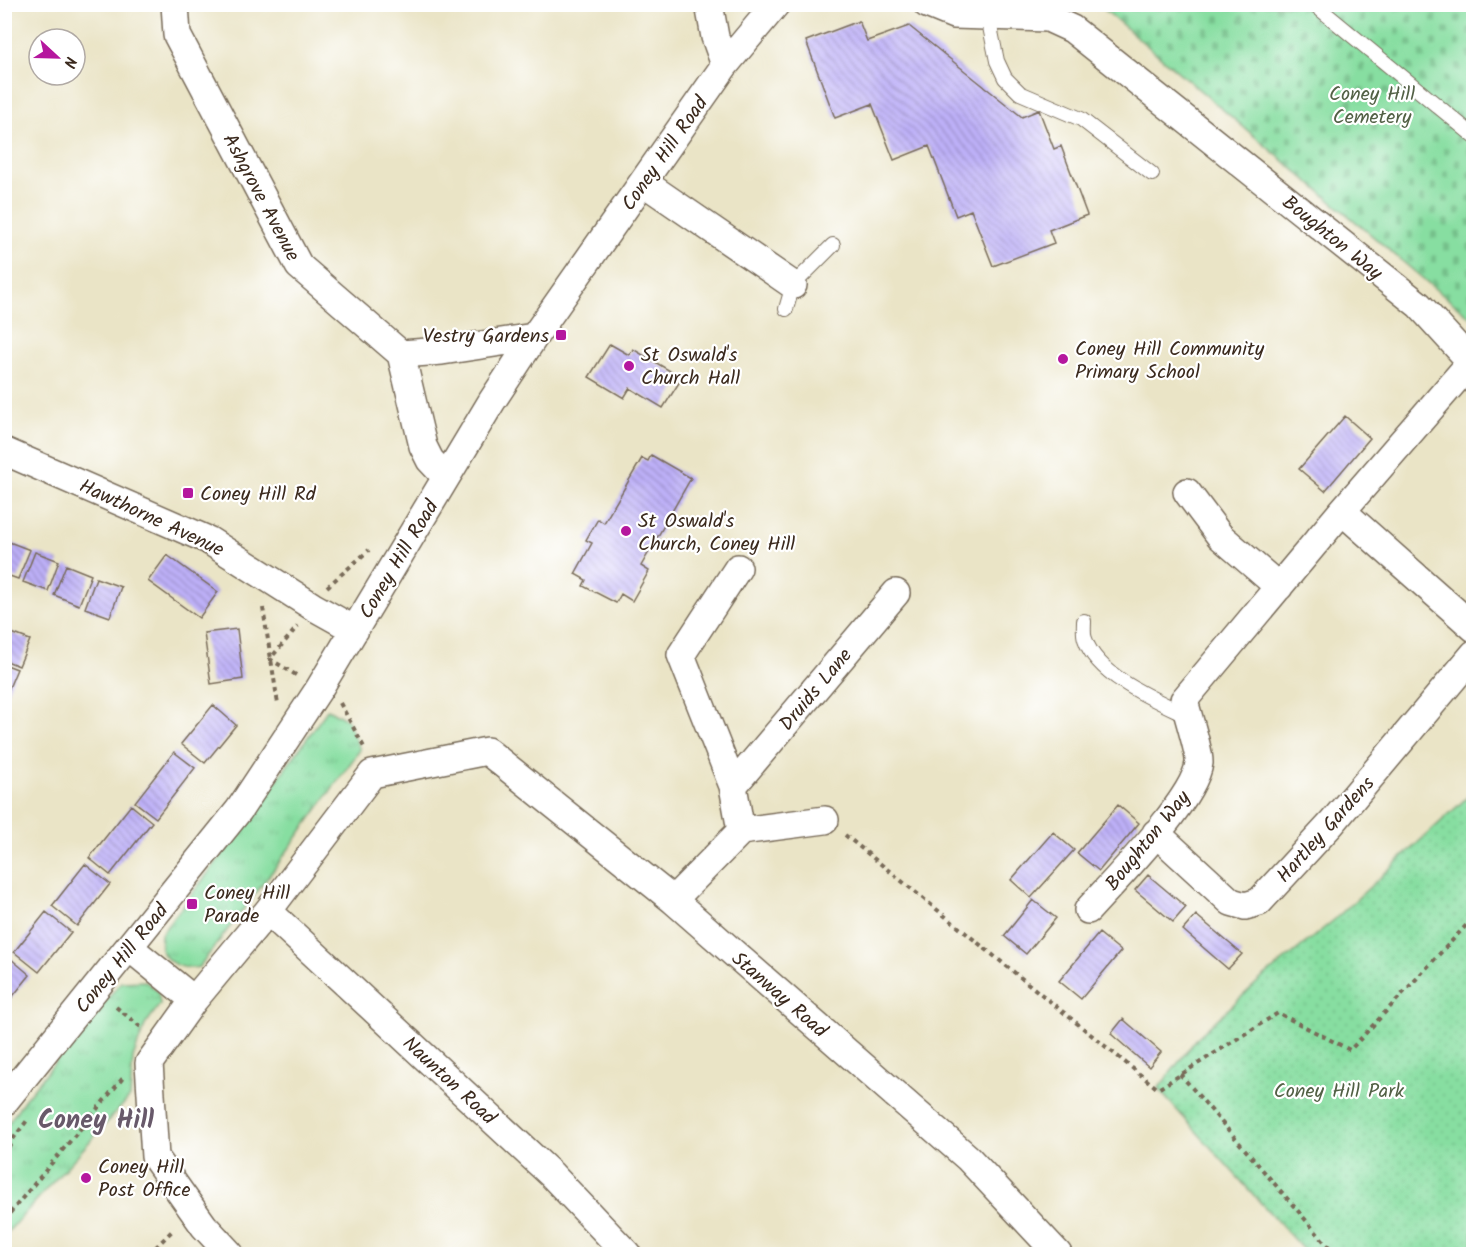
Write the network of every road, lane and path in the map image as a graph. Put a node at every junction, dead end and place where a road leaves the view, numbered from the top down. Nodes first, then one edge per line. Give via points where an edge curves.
1 (175, 4) edge
2 (709, 4) edge
3 (776, 4) edge
4 (927, 4) edge
5 (1314, 4) edge
6 (988, 17) junction
7 (725, 65) junction
8 (1473, 136) edge
9 (1152, 174) dead end
10 (643, 183) junction
11 (833, 245) dead end
12 (790, 297) joint
13 (534, 337) junction
14 (401, 354) junction
15 (4, 451) edge
16 (446, 477) junction
17 (1187, 492) dead end
18 (1342, 511) junction
19 (738, 568) dead end
20 (264, 574) junction
21 (1279, 586) junction
22 (896, 593) dead end
23 (1084, 621) dead end
24 (1473, 628) edge
25 (355, 630) junction
26 (1473, 654) edge
27 (1187, 715) junction
28 (284, 744) junction
29 (733, 786) junction
30 (825, 819) joint
31 (741, 831) junction
32 (1156, 833) junction
33 (673, 900) junction
34 (1088, 910) dead end
35 (268, 911) junction
36 (1473, 917) edge
37 (130, 948) junction
38 (194, 1000) junction
39 (126, 1074) dead end
40 (1180, 1074) junction
41 (4, 1102) edge
42 (193, 1210) junction
43 (4, 1220) edge
44 (149, 1254) edge
45 (230, 1254) edge
46 (627, 1254) edge
47 (1058, 1254) edge
48 (1335, 1254) edge

1 - 14 street, Ashgrove Avenue via 177,35 299,266
2 - 7 street
3 - 7 street, Coney Hill Road
4 - 6 street, Boughton Way via 954,15
5 - 8 lane
6 - 9 lane via 997,62 1005,78 1020,93 1081,119
6 - 18 street, Boughton Way via 1048,18 1072,29 1419,305 1471,362 1463,379
7 - 10 street, Coney Hill Road
10 - 12 street
10 - 13 street, Coney Hill Road
11 - 12 lane
13 - 14 street
13 - 16 street, Coney Hill Road
14 - 16 street via 423,446
15 - 20 street, Hawthorne Avenue via 180,526
16 - 25 street, Coney Hill Road
17 - 21 street via 1220,536
18 - 21 street, Boughton Way
18 - 24 street
19 - 29 street via 681,655
20 - 25 street, Hawthorne Avenue
20 - 28 path via 262,600
21 - 27 street, Boughton Way via 1184,700
22 - 29 street, Druids Lane
23 - 27 lane via 1084,638 1090,651 1109,671 1147,697
25 - 28 street, Coney Hill Road
26 - 32 street, Hartley Gardens via 1332,823 1259,902 1245,906 1231,902
27 - 32 street, Boughton Way via 1199,762 1192,784
28 - 37 street, Coney Hill Road via 240,810
29 - 31 street
30 - 31 street
30 - 40 path via 1158,1089
31 - 33 street
32 - 34 street, Boughton Way
33 - 35 street, Stanway Road via 488,751 372,774
33 - 47 street, Stanway Road via 968,1158
35 - 38 street
35 - 46 street, Naunton Road via 552,1175
36 - 40 path via 1350,1050 1278,1013
37 - 38 street
37 - 41 street, Coney Hill Road
38 - 42 street via 149,1064 155,1157
39 - 43 path
40 - 48 path
42 - 44 path
42 - 45 street

